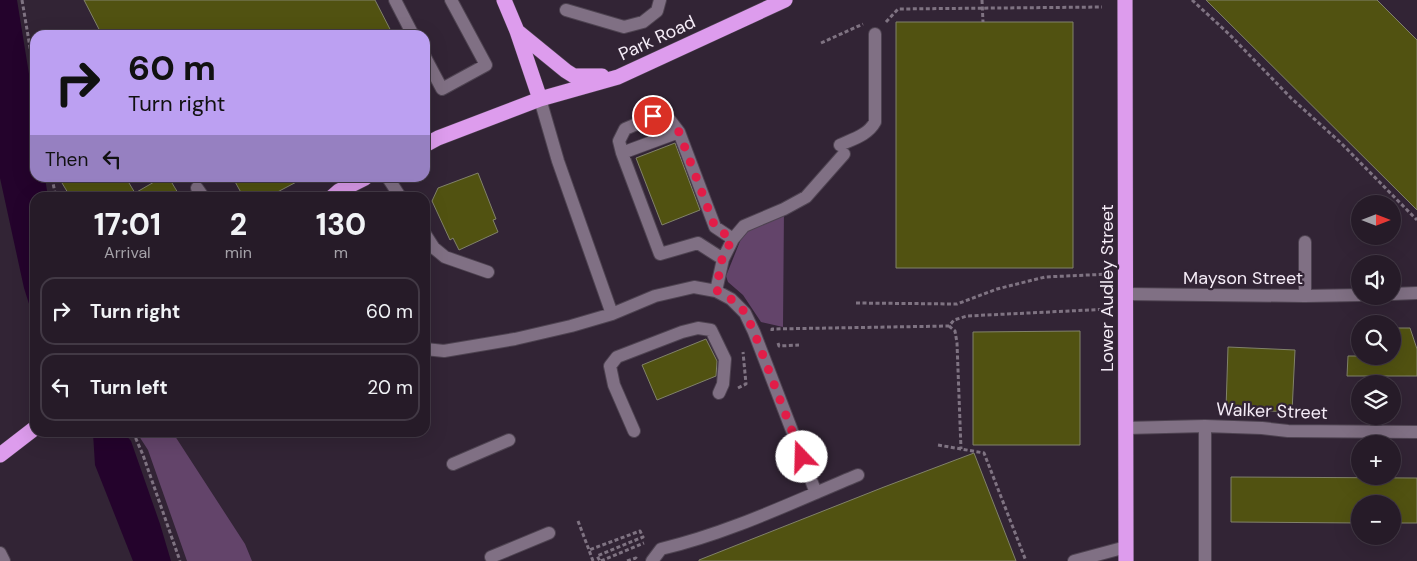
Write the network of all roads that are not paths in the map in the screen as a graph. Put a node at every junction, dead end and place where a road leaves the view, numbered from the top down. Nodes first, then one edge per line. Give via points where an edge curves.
1 (395, 0) edge
2 (451, 0) edge
3 (504, 0) edge
4 (660, 0) edge
5 (785, 0) edge
6 (1120, 0) edge
7 (1125, 7) edge
8 (566, 10) dead end
9 (872, 29) road end
10 (410, 30) edge
11 (517, 30) junction
12 (430, 66) edge
13 (618, 77) junction
14 (540, 99) junction
15 (679, 132) junction
16 (430, 142) edge
17 (622, 153) junction
18 (357, 182) edge
19 (338, 192) edge
20 (732, 239) junction
21 (430, 242) edge
22 (1305, 242) dead end
23 (722, 259) junction
24 (488, 272) dead end
25 (716, 290) junction
26 (1417, 293) edge
27 (1351, 294) edge
28 (1401, 294) edge
29 (1305, 296) junction
30 (1125, 301) junction
31 (612, 314) junction
32 (430, 350) edge
33 (718, 393) dead end
34 (1205, 426) junction
35 (1126, 428) junction
36 (634, 431) dead end
37 (30, 432) edge
38 (1417, 432) edge
39 (509, 440) dead end
40 (0, 455) edge
41 (453, 464) dead end
42 (858, 475) dead end
43 (816, 493) junction
44 (549, 533) dead end
45 (0, 553) edge
46 (1126, 554) edge
47 (491, 557) dead end
48 (4, 561) edge
49 (652, 561) edge
50 (1074, 561) edge
51 (1205, 561) edge

1 - 10 street
2 - 12 street via 486,65 442,89
3 - 11 highway
4 - 8 street via 657,11 643,22 624,27
5 - 13 highway, Park Road
6 - 7 highway, Lower Audley Street
7 - 30 highway, Lower Audley Street
9 - 20 street via 875,122 872,128 842,150 806,197 744,226
11 - 13 highway via 574,76
11 - 14 highway
13 - 14 highway, Park Road
14 - 16 highway, Park Road
14 - 31 street
15 - 17 street
15 - 17 street via 669,119 653,116 625,129 619,140
15 - 20 street via 715,227
17 - 23 street via 660,254 698,243
18 - 19 highway
20 - 23 street
21 - 24 street via 445,257
22 - 29 street
23 - 25 street
25 - 31 street via 694,287 655,296
25 - 43 street via 745,312
26 - 28 street
27 - 29 street, Mayson Street
29 - 30 street, Mayson Street
30 - 35 highway, Lower Audley Street
31 - 32 street via 515,339 444,351
33 - 36 street via 724,359 711,330 698,328 682,332 617,357 610,366 614,385
34 - 35 street, Walker Street
34 - 38 street, Walker Street via 1288,431
34 - 51 street
35 - 46 highway, Lower Audley Street
37 - 40 highway
39 - 41 street
42 - 43 street
43 - 49 street via 774,511 661,549
44 - 47 street
45 - 48 street
46 - 50 street

